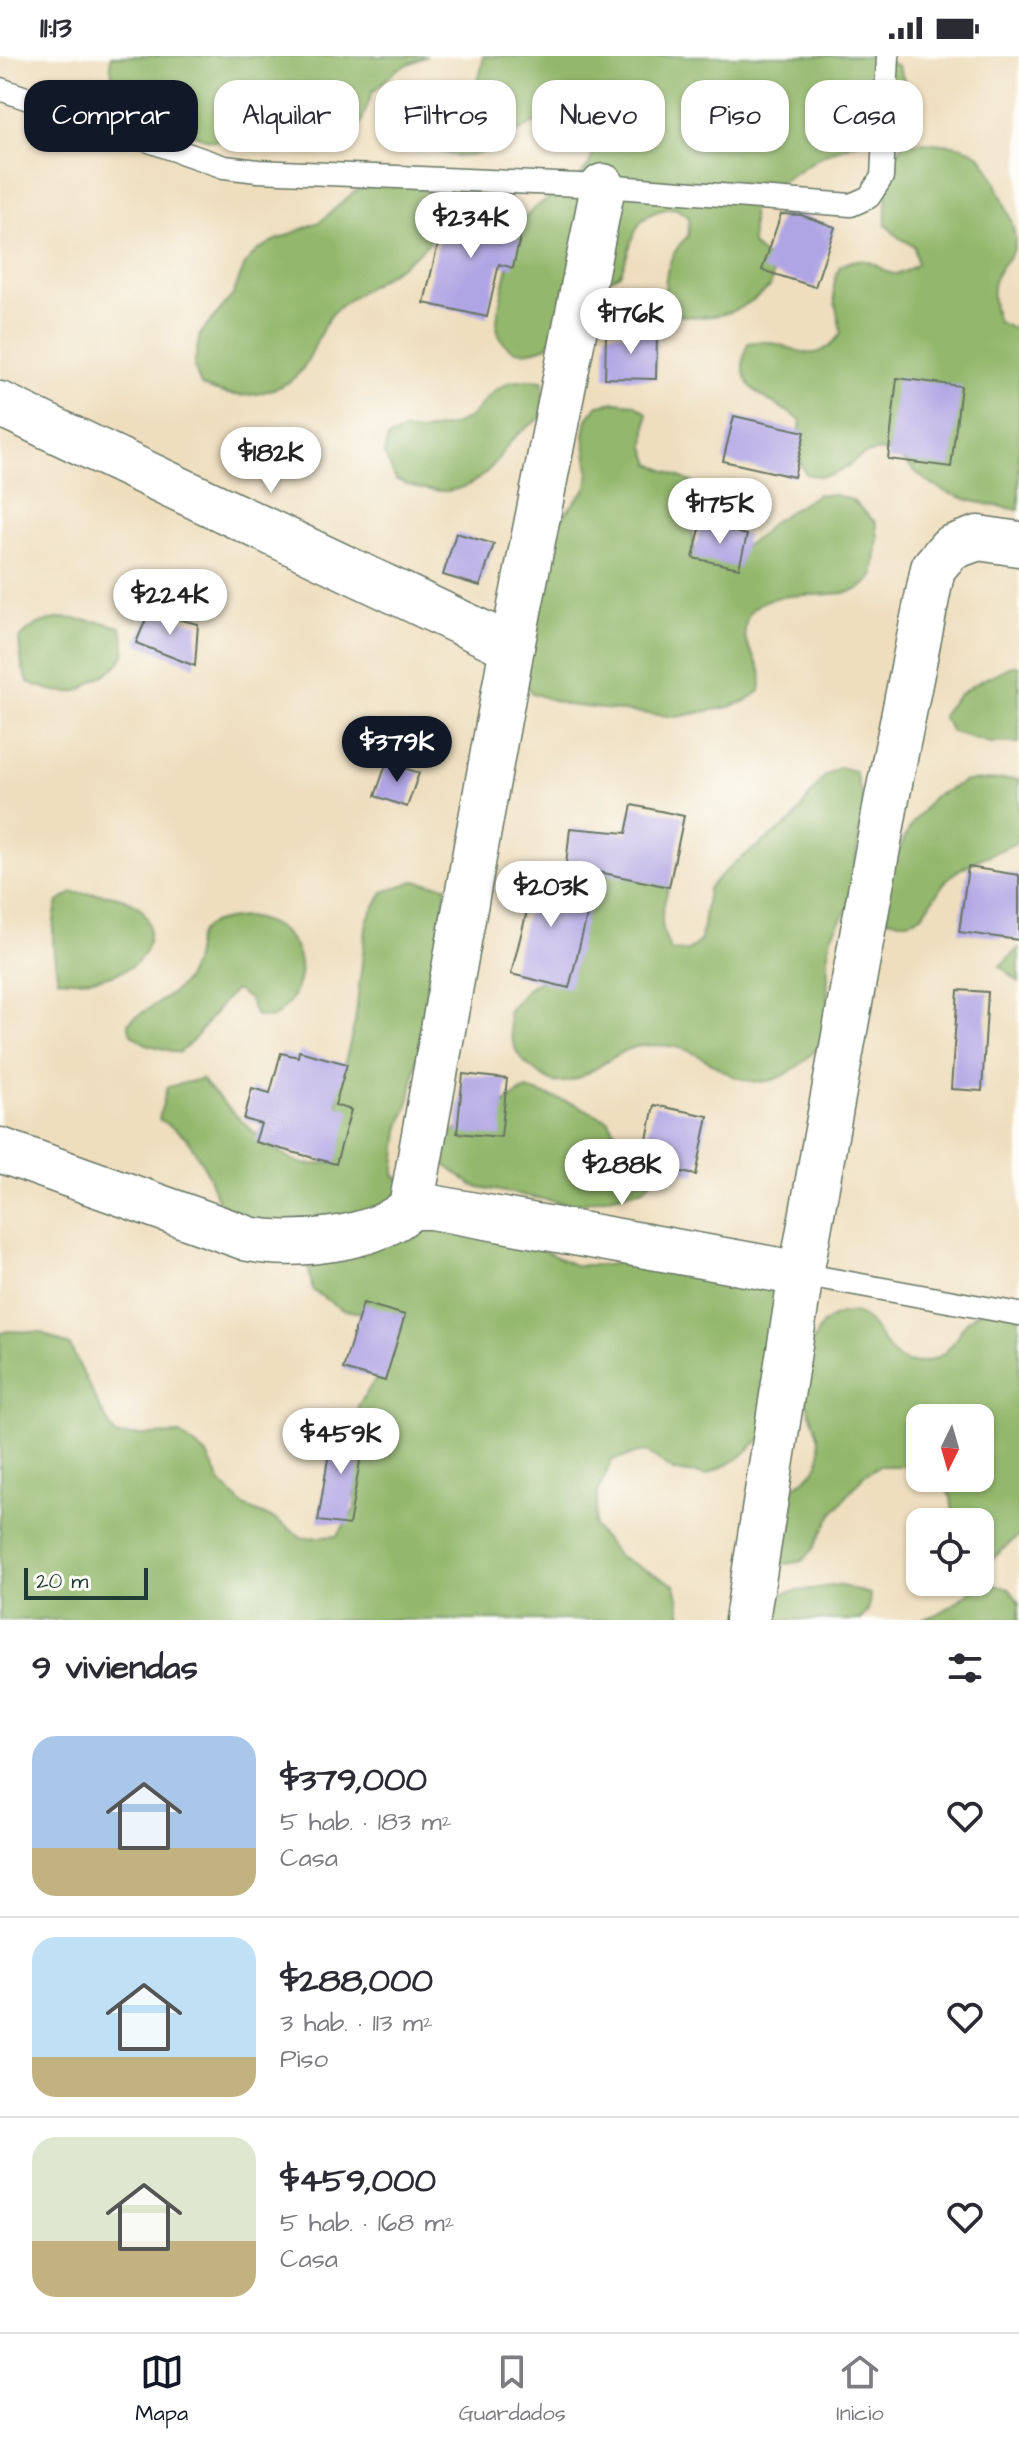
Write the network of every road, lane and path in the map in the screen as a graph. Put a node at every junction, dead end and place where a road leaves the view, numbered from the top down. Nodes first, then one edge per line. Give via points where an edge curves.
1 (888, 56) edge
2 (0, 89) edge
3 (603, 186) junction
4 (0, 404) edge
5 (1019, 544) edge
6 (512, 647) junction
7 (0, 1150) edge
8 (411, 1207) junction
9 (801, 1274) junction
10 (1019, 1314) edge
11 (747, 1620) edge

1 - 3 lane via 882,177 869,197 851,205
2 - 3 lane via 224,167
3 - 6 street
4 - 6 street
5 - 9 street via 978,538 950,548 933,568
6 - 8 street
7 - 8 street via 275,1244 382,1226
8 - 9 street
9 - 10 lane
9 - 11 street

